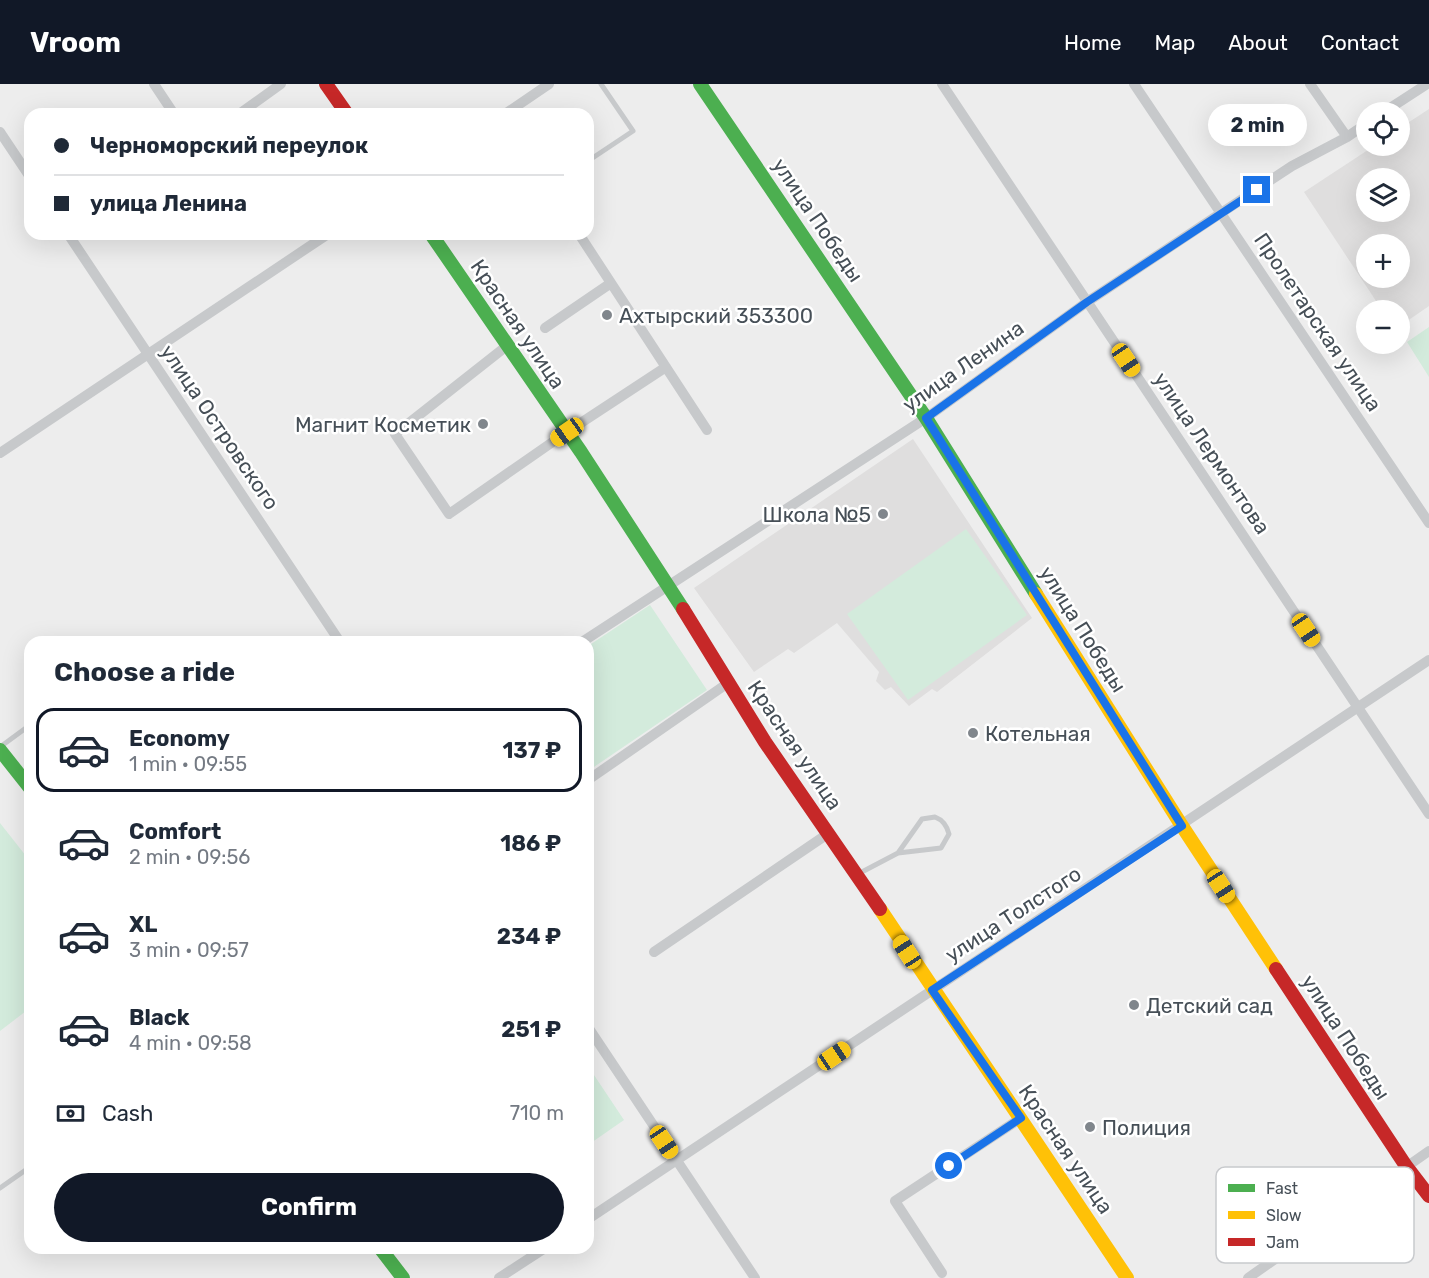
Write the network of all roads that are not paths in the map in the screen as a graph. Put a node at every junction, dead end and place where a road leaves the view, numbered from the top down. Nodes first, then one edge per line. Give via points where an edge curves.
1 (154, 84) edge
2 (281, 84) edge
3 (326, 84) edge
4 (549, 84) edge
5 (601, 84) edge
6 (700, 84) edge
7 (942, 84) edge
8 (1134, 84) edge
9 (1427, 84) edge
10 (1312, 85) edge
11 (1399, 102) edge
12 (170, 108) edge
13 (247, 108) edge
14 (343, 108) edge
15 (514, 108) edge
16 (1356, 131) edge
17 (0, 132) edge
18 (1347, 137) junction
19 (594, 157) edge
20 (24, 168) edge
21 (1222, 214) junction
22 (72, 240) edge
23 (319, 240) edge
24 (435, 240) edge
25 (583, 240) edge
26 (611, 283) junction
27 (1087, 302) junction
28 (545, 328) dead end
29 (508, 345) junction
30 (148, 354) junction
31 (666, 367) junction
32 (926, 418) junction
33 (708, 430) dead end
34 (567, 432) junction
35 (0, 453) edge
36 (1429, 523) edge
37 (668, 585) junction
38 (336, 636) edge
39 (591, 636) edge
40 (1429, 660) edge
41 (729, 683) junction
42 (1358, 708) junction
43 (24, 730) edge
44 (0, 748) edge
45 (594, 776) edge
46 (24, 780) edge
47 (1429, 814) edge
48 (1182, 826) junction
49 (828, 833) junction
50 (898, 853) junction
51 (857, 875) junction
52 (654, 952) dead end
53 (932, 990) junction
54 (594, 1036) edge
55 (1021, 1118) junction
56 (1429, 1151) edge
57 (677, 1161) junction
58 (1406, 1166) joint
59 (24, 1171) edge
60 (1414, 1176) edge
61 (0, 1188) edge
62 (1429, 1196) edge
63 (594, 1216) edge
64 (385, 1254) edge
65 (536, 1254) edge
66 (1269, 1263) edge
67 (942, 1273) dead end
68 (403, 1278) edge
69 (499, 1278) edge
70 (755, 1278) edge
71 (1127, 1278) edge
72 (1248, 1278) edge

1 - 12 street
2 - 13 street
3 - 14 street
4 - 15 street
5 - 19 lane via 633,131
6 - 32 street, улица Победы
7 - 27 street, улица Лермонтова
8 - 21 street, Пролетарская улица
9 - 11 street
10 - 18 street
16 - 18 street, улица Ленина
17 - 20 street
18 - 21 street, улица Ленина via 1292,166
21 - 27 street, улица Ленина
21 - 36 street, Пролетарская улица
22 - 30 street, улица Островского
23 - 30 street
24 - 29 street, Красная улица
25 - 26 street
26 - 28 street
26 - 31 street
27 - 32 street, улица Ленина
27 - 42 street, улица Лермонтова
29 - 34 street, Красная улица
29 - 34 street via 395,434 449,514
30 - 35 street
30 - 38 street, улица Островского
31 - 33 street
31 - 34 street
32 - 37 street, улица Ленина
32 - 48 street, улица Победы
34 - 37 street, Красная улица
37 - 39 street, улица Ленина
37 - 41 street, Красная улица
40 - 42 street, улица Толстого
41 - 45 street
41 - 49 street, Красная улица
42 - 47 street, улица Лермонтова
42 - 48 street, улица Толстого
43 - 44 lane
44 - 46 street
48 - 53 street, улица Толстого
48 - 58 street, улица Победы
49 - 51 street, Красная улица
49 - 52 street
50 - 50 lane via 942,848 949,834 947,829 940,819 922,819
50 - 51 lane
51 - 53 street, Красная улица
53 - 55 street, Красная улица
53 - 57 street, улица Толстого
54 - 57 street
55 - 67 street via 895,1201
55 - 71 street, Красная улица
56 - 58 street
57 - 63 street, улица Толстого
57 - 70 street
59 - 61 lane
60 - 62 street, улица Победы
64 - 68 street
65 - 69 street
66 - 72 street

